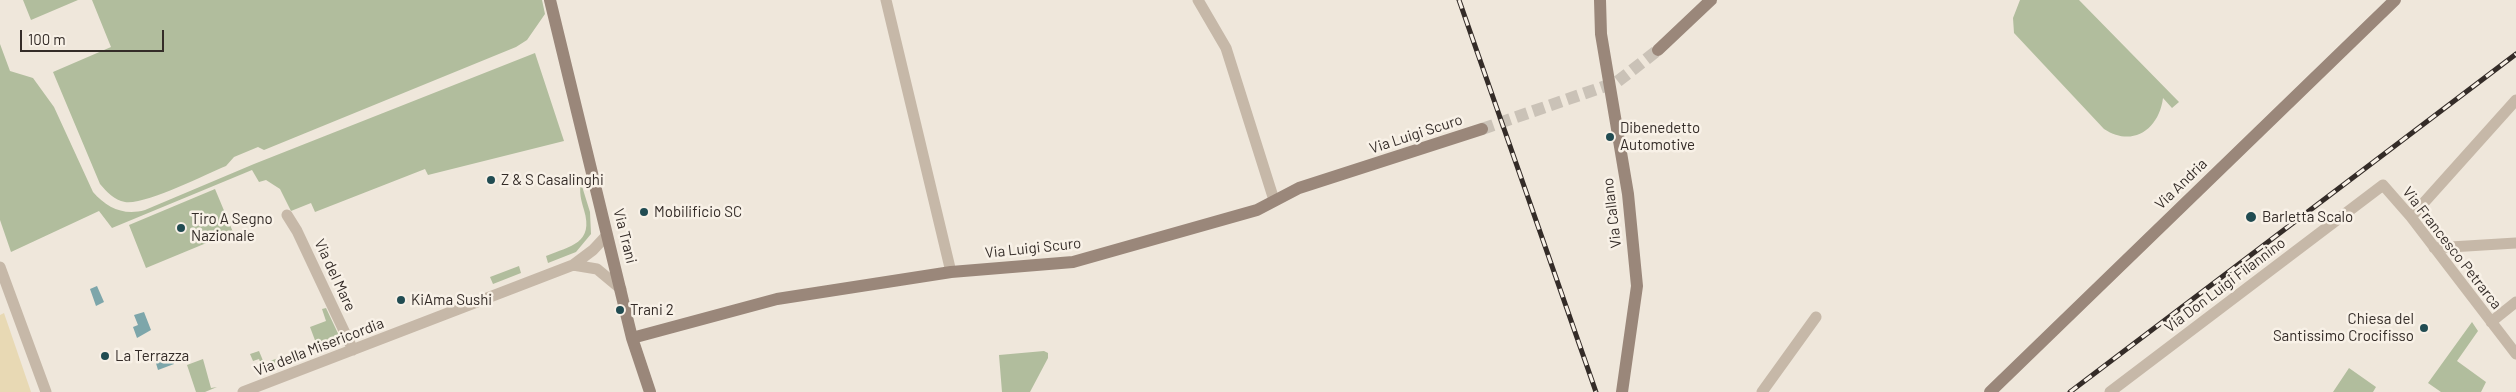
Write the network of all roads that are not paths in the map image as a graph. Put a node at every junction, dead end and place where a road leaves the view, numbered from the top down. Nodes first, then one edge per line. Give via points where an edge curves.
1 (550, 0) edge
2 (886, 0) edge
3 (1198, 0) edge
4 (1600, 0) edge
5 (1711, 0) edge
6 (2395, 0) edge
7 (1658, 50) tunnel mouth
8 (2516, 100) edge
9 (1482, 129) tunnel mouth
10 (2382, 185) joint
11 (1274, 200) junction
12 (287, 215) dead end
13 (2411, 217) junction
14 (607, 235) junction
15 (2516, 244) edge
16 (2434, 248) junction
17 (573, 265) junction
18 (0, 267) edge
19 (951, 272) junction
20 (622, 289) junction
21 (2516, 302) edge
22 (1816, 318) dead end
23 (2491, 322) junction
24 (632, 338) junction
25 (353, 350) junction
26 (2516, 354) edge
27 (46, 392) edge
28 (243, 392) edge
29 (650, 392) edge
30 (1622, 392) edge
31 (1762, 392) edge
32 (1990, 392) edge
33 (2110, 392) edge

1 - 14 main road, Via Trani
2 - 19 street
3 - 11 street via 1226,48
4 - 30 main road, Via Callano via 1601,34 1628,194 1636,286
5 - 7 main road
6 - 32 main road, Via Andria
8 - 13 street
9 - 11 main road, Via Luigi Scuro via 1299,188
10 - 13 street, Via Francesco Petrarca
10 - 33 street, Via Don Luigi Filannino
11 - 19 main road, Via Luigi Scuro via 1256,210 1073,262
12 - 25 street, Via del Mare via 298,231
13 - 16 street, Via Francesco Petrarca
14 - 17 street, Via della Misericordia
14 - 20 main road, Via Trani
15 - 16 street
16 - 23 street, Via Francesco Petrarca
17 - 20 street via 596,269
17 - 25 street, Via della Misericordia
18 - 27 street
19 - 24 main road, Via Luigi Scuro via 777,299
20 - 24 main road, Via Trani
21 - 23 street
22 - 31 street
23 - 26 street, Via Francesco Petrarca
24 - 29 main road, Via Trani
25 - 28 street, Via della Misericordia

